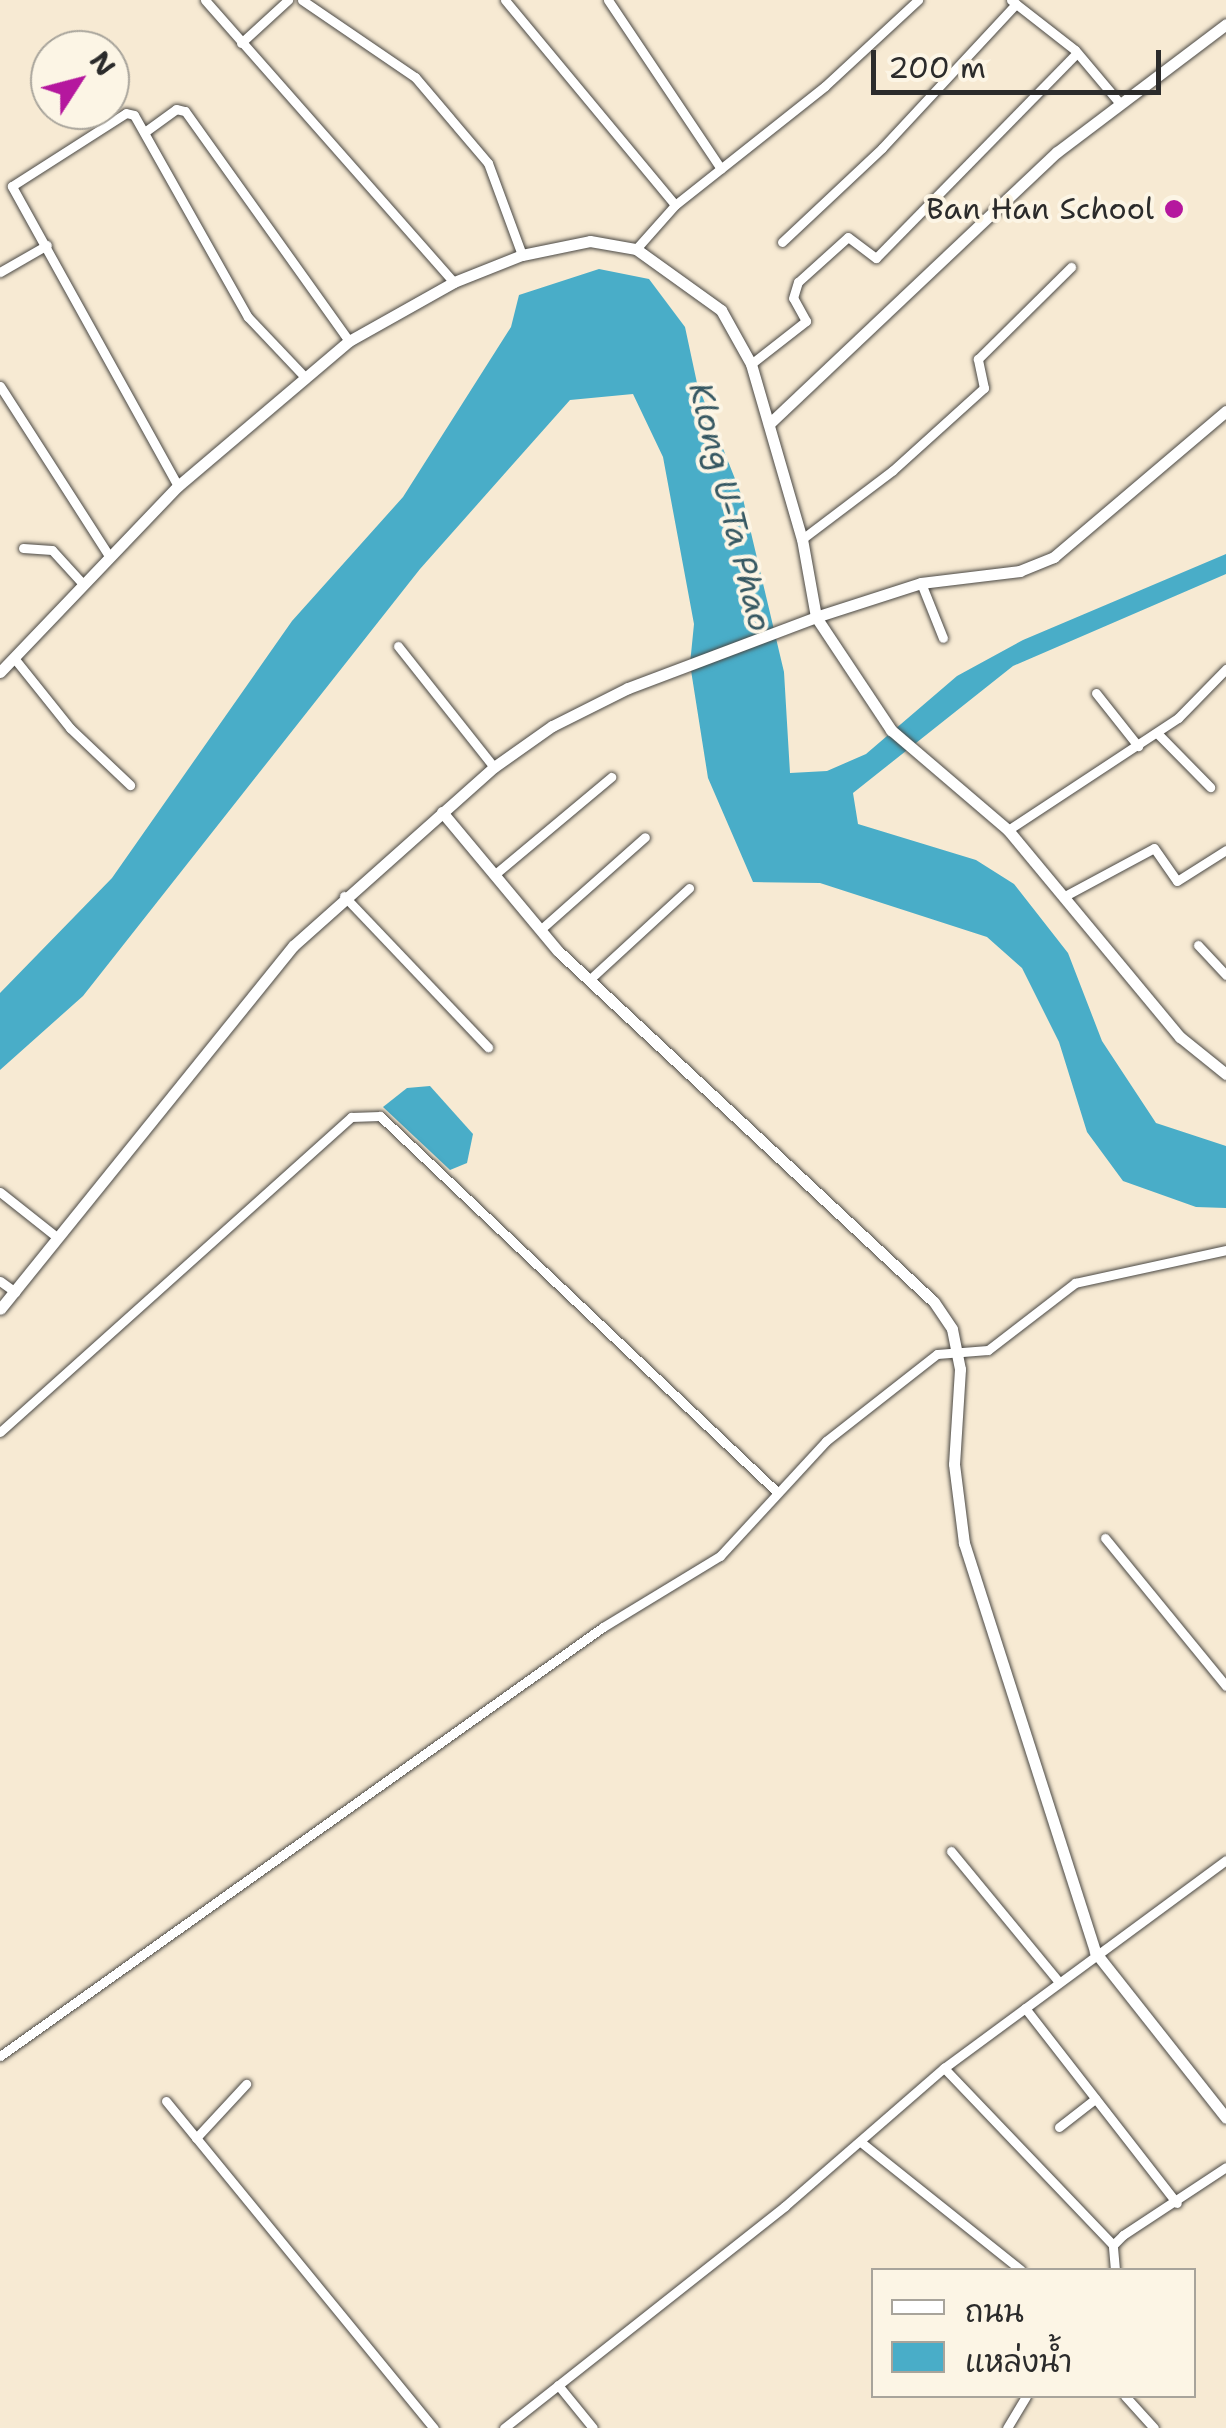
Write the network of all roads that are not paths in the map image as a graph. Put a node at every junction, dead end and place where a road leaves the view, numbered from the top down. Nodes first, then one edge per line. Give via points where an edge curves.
1 (205, 0) edge
2 (288, 0) edge
3 (302, 0) edge
4 (505, 0) edge
5 (608, 0) edge
6 (918, 0) edge
7 (1014, 2) edge
8 (1226, 24) edge
9 (241, 43) junction
10 (1078, 53) junction
11 (1118, 101) junction
12 (146, 131) junction
13 (721, 169) junction
14 (675, 205) junction
15 (782, 242) dead end
16 (47, 245) junction
17 (636, 250) junction
18 (522, 255) junction
19 (1071, 266) dead end
20 (0, 272) edge
21 (454, 282) junction
22 (349, 341) junction
23 (751, 364) junction
24 (303, 375) junction
25 (0, 386) edge
26 (1226, 410) edge
27 (768, 424) junction
28 (178, 486) junction
29 (802, 539) junction
30 (23, 548) dead end
31 (109, 556) junction
32 (921, 582) junction
33 (84, 585) junction
34 (816, 617) junction
35 (943, 638) dead end
36 (398, 646) dead end
37 (14, 658) junction
38 (1226, 669) edge
39 (0, 672) edge
40 (1096, 694) dead end
41 (1157, 733) junction
42 (1138, 746) junction
43 (494, 767) junction
44 (610, 777) dead end
45 (130, 784) dead end
46 (1210, 787) dead end
47 (442, 812) junction
48 (1008, 830) junction
49 (645, 837) dead end
50 (1226, 850) edge
51 (494, 876) junction
52 (689, 888) dead end
53 (344, 896) junction
54 (1064, 897) junction
55 (540, 930) junction
56 (1198, 945) dead end
57 (1226, 975) edge
58 (589, 980) junction
59 (488, 1048) dead end
60 (1226, 1074) edge
61 (0, 1192) edge
62 (58, 1238) junction
63 (1226, 1250) edge
64 (0, 1281) edge
65 (16, 1292) junction
66 (0, 1310) edge
67 (956, 1351) junction
68 (0, 1432) edge
69 (776, 1491) junction
70 (1105, 1538) dead end
71 (1226, 1686) edge
72 (951, 1850) dead end
73 (1226, 1860) edge
74 (1095, 1952) junction
75 (1058, 1981) junction
76 (1025, 2008) junction
77 (0, 2056) edge
78 (944, 2068) junction
79 (246, 2084) dead end
80 (1094, 2099) junction
81 (166, 2101) dead end
82 (1226, 2118) edge
83 (1058, 2127) dead end
84 (196, 2138) junction
85 (862, 2143) junction
86 (1226, 2166) edge
87 (1177, 2203) junction
88 (1113, 2245) junction
89 (1018, 2268) edge
90 (1115, 2268) edge
91 (558, 2386) junction
92 (1025, 2398) edge
93 (1127, 2398) edge
94 (434, 2428) edge
95 (504, 2428) edge
96 (593, 2428) edge
97 (1007, 2428) edge
98 (1154, 2428) edge

1 - 9 street
2 - 9 street
3 - 18 street via 415,78 488,163
4 - 14 street
5 - 13 street
6 - 13 street
7 - 10 street
7 - 15 street via 882,148
8 - 11 street
9 - 21 street
10 - 11 street
10 - 23 street via 876,258 848,237 798,282 793,298 806,320
11 - 27 street
12 - 16 street via 126,113 12,186
12 - 22 street via 176,109 185,111
12 - 24 street via 248,317
13 - 14 street
14 - 17 street
16 - 20 street
16 - 28 street
17 - 18 street via 590,241
17 - 23 street via 721,310
18 - 21 street
19 - 29 street via 978,360 984,388 892,471
21 - 22 street
22 - 24 street
23 - 27 street
24 - 28 street
25 - 31 street
26 - 32 street via 1054,557 1020,571
27 - 29 street
28 - 31 street
29 - 34 street
30 - 33 street via 52,550
31 - 33 street
32 - 34 street
32 - 35 street
33 - 37 street
34 - 43 street via 552,726
34 - 48 street via 891,730
36 - 43 street
37 - 39 street
37 - 45 street via 70,728
38 - 41 street
40 - 42 street
41 - 42 street
41 - 46 street
42 - 48 street
43 - 47 street
44 - 51 street
47 - 51 street
47 - 53 street
48 - 54 street
49 - 55 street
50 - 54 street via 1177,881 1154,848
51 - 55 street
52 - 58 street
53 - 59 street
53 - 62 street via 273,970
54 - 60 street via 1180,1037
55 - 58 street
56 - 57 street
58 - 67 street via 934,1302
61 - 62 street
62 - 65 street
63 - 67 street via 1075,1283 988,1350
64 - 65 street
65 - 66 street
67 - 69 street via 923,1364 826,1441
67 - 74 street via 954,1464 964,1543
68 - 69 street via 350,1117 380,1116
69 - 77 street via 709,1563 603,1627
70 - 71 street
72 - 75 street
73 - 74 street
74 - 75 street
74 - 82 street
75 - 76 street
76 - 78 street
76 - 80 street
78 - 85 street
78 - 88 street
79 - 84 street
80 - 83 street
80 - 87 street
81 - 84 street
84 - 94 street
85 - 89 street
85 - 91 street
86 - 87 street
87 - 88 street
88 - 90 street
91 - 95 street
91 - 96 street
92 - 97 street
93 - 98 street

